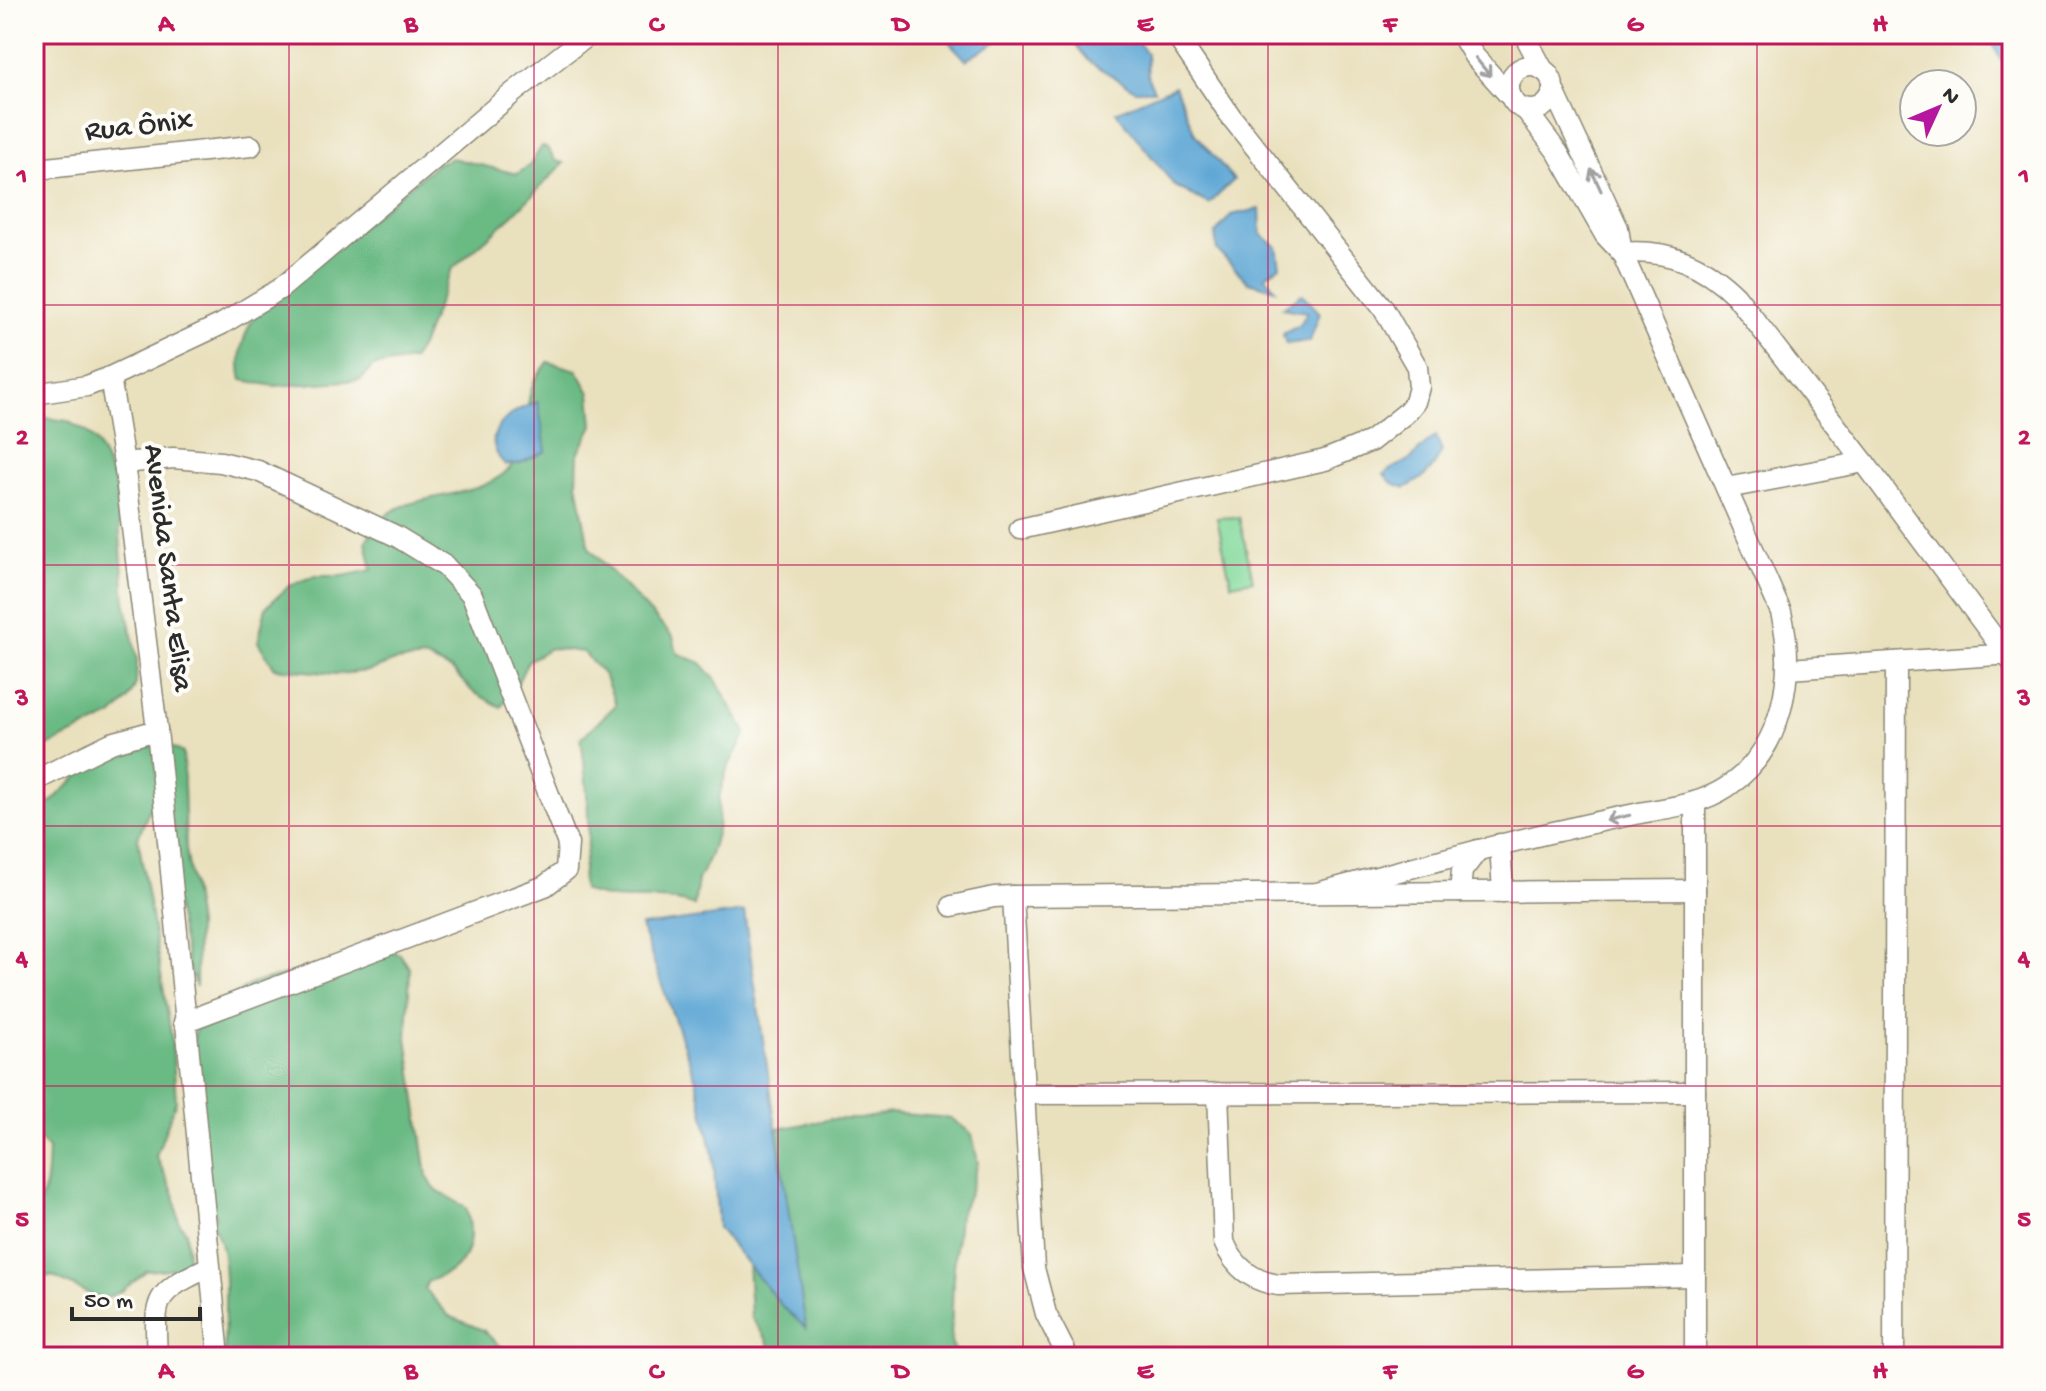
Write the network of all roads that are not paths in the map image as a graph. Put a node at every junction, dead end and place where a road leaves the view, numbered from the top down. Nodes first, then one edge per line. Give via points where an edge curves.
1 (589, 34) edge
2 (1175, 34) edge
3 (1461, 34) edge
4 (1524, 34) edge
5 (1543, 70) junction
6 (1553, 89) junction
7 (1509, 95) junction
8 (1526, 110) junction
9 (251, 146) dead end
10 (34, 164) edge
11 (1622, 253) junction
12 (110, 377) junction
13 (34, 394) edge
14 (1864, 462) junction
15 (124, 463) junction
16 (1727, 488) junction
17 (1020, 529) dead end
18 (2010, 657) edge
19 (1896, 662) junction
20 (1788, 669) junction
21 (157, 730) junction
22 (34, 781) edge
23 (1695, 804) junction
24 (1500, 844) junction
25 (1478, 850) junction
26 (1695, 890) junction
27 (1460, 892) junction
28 (1503, 892) junction
29 (1317, 893) junction
30 (1013, 896) junction
31 (952, 906) dead end
32 (184, 1022) junction
33 (1695, 1092) junction
34 (1218, 1093) junction
35 (1024, 1094) junction
36 (209, 1267) junction
37 (1695, 1276) junction
38 (157, 1357) edge
39 (219, 1357) edge
40 (1068, 1357) edge
41 (1695, 1357) edge
42 (1894, 1357) edge

1 - 12 street via 280,289 222,324
2 - 17 street via 1225,109 1383,308 1417,367 1415,402 1371,441 1325,460
3 -> 7 street
4 - 5 street
5 - 6 street
5 - 7 street via 1520,69 1510,80
6 - 8 street via 1541,108
11 -> 6 street via 1618,228
7 - 8 street
8 - 11 street via 1558,153 1605,235
9 - 10 street, Rua Ônix via 47,168
11 - 14 street via 1668,255 1697,265 1724,284
11 - 16 street
12 - 13 street
12 - 15 street, Avenida Santa Elisa
14 - 16 street
14 - 18 street
15 - 21 street, Avenida Santa Elisa
15 - 32 street via 173,458 258,471 396,536 445,566 472,595 568,844 566,870 545,886
16 - 20 street via 1781,612
18 - 19 street
19 - 20 street
19 - 42 street
20 - 23 street via 1782,707 1756,758 1729,786
21 - 22 street via 111,743
21 - 32 street, Avenida Santa Elisa
23 -> 24 street
23 - 26 street
24 - 25 street
24 - 28 street
25 - 27 street via 1462,871
25 - 29 street
26 - 28 street
26 - 33 street
27 - 28 street
27 - 29 street
29 - 30 street
30 - 31 street
30 - 35 street
32 - 36 street, Avenida Santa Elisa
33 - 34 street
33 - 37 street
34 - 35 street
34 - 37 street via 1224,1242 1233,1260 1257,1280 1278,1285
35 - 40 street via 1034,1268 1046,1314
36 - 38 street via 161,1296 155,1317
36 - 39 street, Avenida Santa Elisa
37 - 41 street

